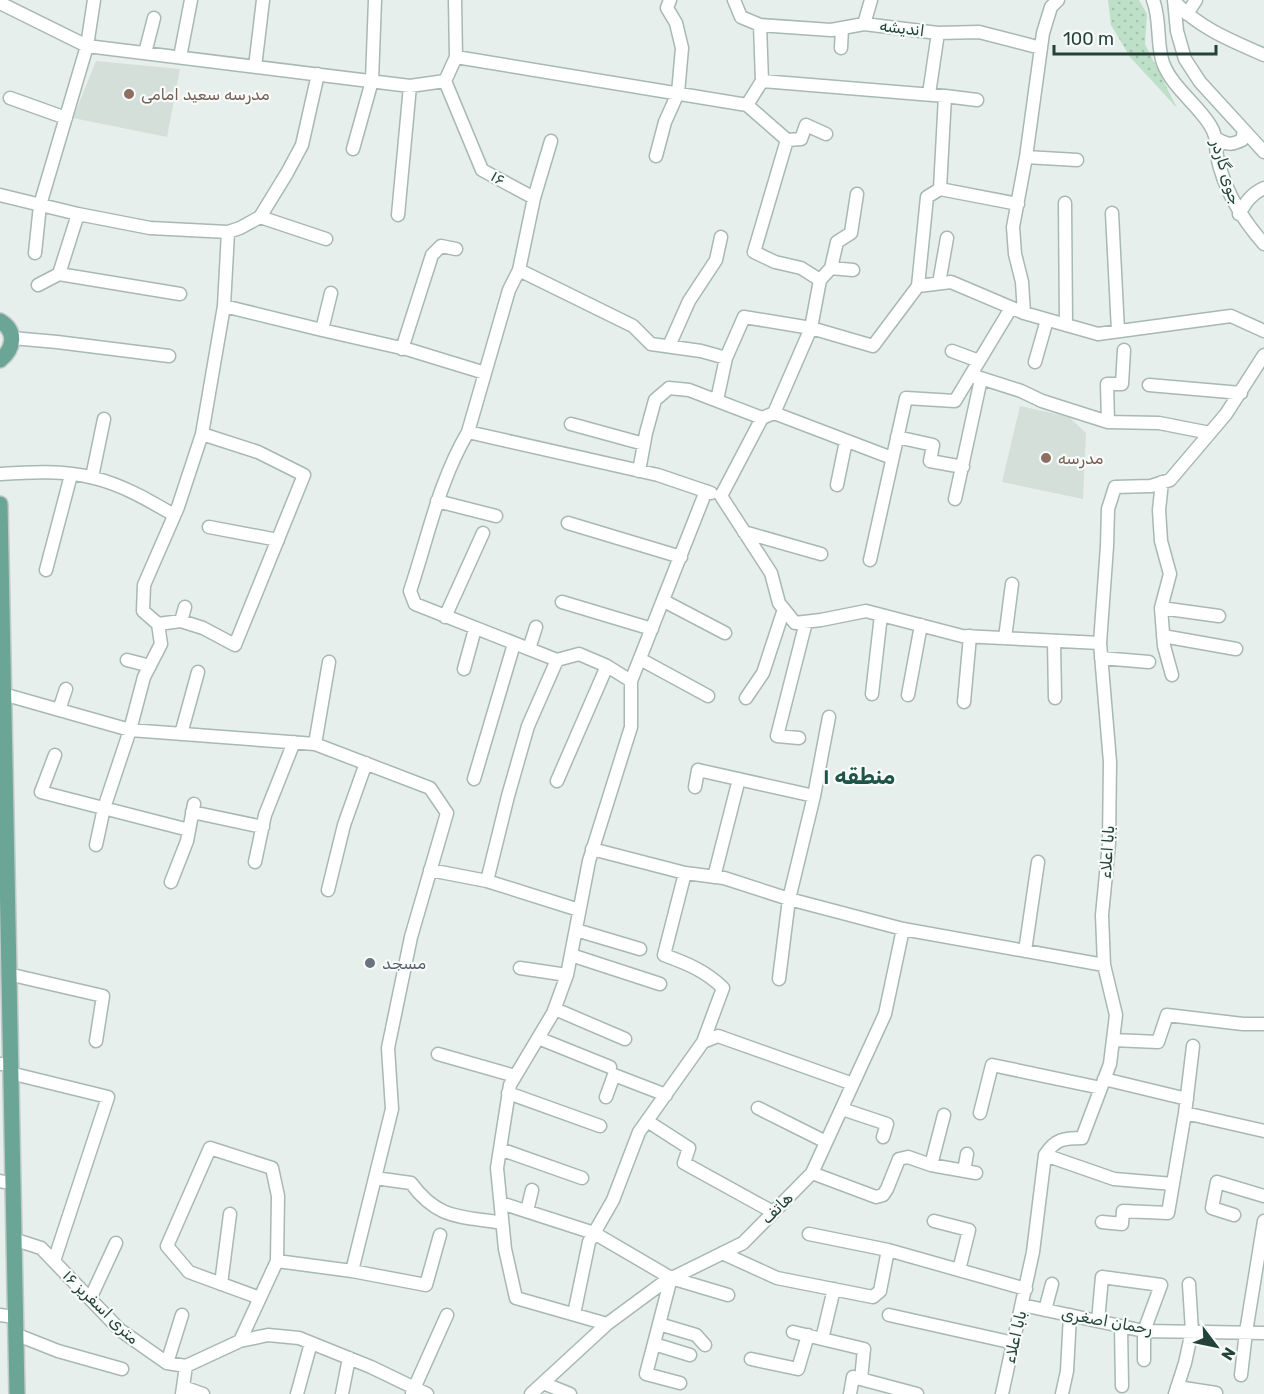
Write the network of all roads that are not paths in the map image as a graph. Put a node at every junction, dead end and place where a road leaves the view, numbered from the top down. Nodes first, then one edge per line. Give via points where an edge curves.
1 (94, 0) edge
2 (191, 0) edge
3 (262, 0) edge
4 (375, 0) edge
5 (455, 0) edge
6 (670, 0) edge
7 (734, 0) edge
8 (871, 0) edge
9 (1058, 0) edge
10 (1153, 0) edge
11 (1196, 0) edge
12 (1175, 1) edge
13 (0, 3) edge
14 (1187, 14) junction
15 (154, 18) dead end
16 (864, 24) junction
17 (760, 25) junction
18 (842, 28) junction
19 (938, 33) junction
20 (87, 46) junction
21 (841, 48) dead end
22 (1041, 48) junction
23 (145, 53) junction
24 (1264, 55) edge
25 (180, 57) junction
26 (456, 57) junction
27 (255, 67) junction
28 (318, 74) junction
29 (372, 81) junction
30 (445, 81) junction
31 (762, 81) junction
32 (410, 86) junction
33 (678, 93) junction
34 (928, 94) junction
35 (945, 96) junction
36 (10, 98) dead end
37 (977, 100) dead end
38 (747, 105) junction
39 (66, 118) junction
40 (1244, 131) junction
41 (826, 134) dead end
42 (1217, 139) junction
43 (787, 140) junction
44 (551, 141) dead end
45 (353, 149) dead end
46 (1264, 152) edge
47 (656, 156) dead end
48 (1026, 157) junction
49 (1077, 160) dead end
50 (1264, 188) edge
51 (940, 189) junction
52 (857, 194) dead end
53 (0, 195) edge
54 (534, 198) junction
55 (1065, 203) dead end
56 (1018, 204) junction
57 (40, 205) junction
58 (1112, 213) dead end
59 (78, 214) junction
60 (1239, 214) junction
61 (398, 215) dead end
62 (260, 217) junction
63 (228, 232) junction
64 (721, 237) dead end
65 (947, 238) dead end
66 (326, 239) dead end
67 (1264, 244) edge
68 (456, 249) dead end
69 (34, 253) dead end
70 (831, 268) junction
71 (519, 270) junction
72 (853, 270) dead end
73 (59, 274) junction
74 (820, 280) junction
75 (939, 283) junction
76 (38, 285) dead end
77 (918, 286) junction
78 (331, 292) dead end
79 (180, 294) dead end
80 (224, 306) junction
81 (1017, 311) junction
82 (1, 320) edge
83 (1047, 320) junction
84 (1066, 325) junction
85 (811, 328) junction
86 (322, 330) junction
87 (1118, 331) junction
88 (1264, 331) edge
89 (12, 338) junction
90 (669, 346) junction
91 (402, 348) junction
92 (1124, 350) dead end
93 (952, 351) dead end
94 (1264, 355) edge
95 (169, 356) dead end
96 (726, 358) junction
97 (0, 360) edge
98 (980, 361) junction
99 (1035, 362) dead end
100 (485, 373) junction
101 (976, 377) junction
102 (1149, 385) dead end
103 (1241, 393) junction
104 (717, 400) junction
105 (774, 413) junction
106 (762, 417) junction
107 (104, 418) dead end
108 (1108, 422) junction
109 (571, 424) dead end
110 (468, 432) junction
111 (1210, 432) junction
112 (202, 434) junction
113 (897, 437) junction
114 (846, 441) junction
115 (644, 444) junction
116 (892, 458) junction
117 (963, 467) junction
118 (639, 471) junction
119 (0, 474) edge
120 (71, 475) junction
121 (92, 477) junction
122 (1162, 482) junction
123 (837, 485) dead end
124 (706, 491) junction
125 (721, 496) junction
126 (955, 499) dead end
127 (437, 501) junction
128 (0, 504) edge
129 (174, 515) junction
130 (496, 516) dead end
131 (568, 523) dead end
132 (209, 527) dead end
133 (744, 532) junction
134 (483, 533) dead end
135 (278, 540) junction
136 (821, 554) dead end
137 (681, 557) junction
138 (870, 560) dead end
139 (46, 570) dead end
140 (1012, 584) dead end
141 (664, 601) junction
142 (562, 602) dead end
143 (185, 607) dead end
144 (1161, 608) junction
145 (784, 609) junction
146 (881, 615) junction
147 (1219, 616) dead end
148 (445, 617) junction
149 (181, 621) junction
150 (806, 622) junction
151 (158, 624) junction
152 (921, 625) junction
153 (536, 627) dead end
154 (475, 629) junction
155 (652, 629) junction
156 (725, 633) dead end
157 (970, 636) junction
158 (1164, 636) junction
159 (1005, 638) junction
160 (1054, 641) junction
161 (1100, 643) junction
162 (514, 644) junction
163 (529, 650) junction
164 (1236, 650) dead end
165 (1101, 658) junction
166 (640, 659) junction
167 (127, 660) dead end
168 (557, 660) junction
169 (329, 662) dead end
170 (1149, 662) dead end
171 (150, 666) junction
172 (608, 666) junction
173 (464, 669) dead end
174 (198, 672) dead end
175 (1172, 675) dead end
176 (630, 681) junction
177 (66, 689) dead end
178 (3, 694) junction
179 (872, 694) dead end
180 (908, 695) dead end
181 (708, 696) dead end
182 (746, 698) dead end
183 (1055, 698) dead end
184 (963, 702) dead end
185 (60, 710) junction
186 (829, 717) dead end
187 (130, 730) junction
188 (181, 734) junction
189 (799, 738) dead end
190 (294, 742) junction
191 (315, 744) junction
192 (55, 755) dead end
193 (366, 763) junction
194 (474, 779) dead end
195 (739, 779) junction
196 (557, 781) dead end
197 (695, 787) dead end
198 (814, 796) junction
199 (104, 808) junction
200 (263, 827) junction
201 (189, 830) junction
202 (96, 845) dead end
203 (592, 849) junction
204 (3, 851) edge
205 (255, 862) dead end
206 (1038, 862) dead end
207 (430, 870) junction
208 (685, 873) junction
209 (714, 877) junction
210 (487, 881) junction
211 (171, 882) dead end
212 (328, 890) dead end
213 (789, 899) junction
214 (579, 910) junction
215 (903, 929) junction
216 (576, 930) junction
217 (640, 949) dead end
218 (1024, 951) junction
219 (571, 955) junction
220 (1104, 964) junction
221 (520, 968) dead end
222 (8, 974) junction
223 (567, 975) junction
224 (779, 979) dead end
225 (660, 984) dead end
226 (0, 992) edge
227 (555, 1009) junction
228 (1264, 1024) edge
229 (538, 1038) junction
230 (625, 1039) dead end
231 (1113, 1040) junction
232 (96, 1041) dead end
233 (703, 1042) junction
234 (1193, 1046) dead end
235 (438, 1054) dead end
236 (4, 1067) edge
237 (610, 1067) dead end
238 (515, 1076) junction
239 (1103, 1083) junction
240 (853, 1084) junction
241 (508, 1094) junction
242 (666, 1095) junction
243 (606, 1097) dead end
244 (1187, 1099) junction
245 (758, 1108) dead end
246 (842, 1109) junction
247 (980, 1113) dead end
248 (1185, 1113) junction
249 (944, 1115) dead end
250 (647, 1121) junction
251 (600, 1126) dead end
252 (1264, 1131) edge
253 (883, 1137) dead end
254 (826, 1142) junction
255 (500, 1149) junction
256 (967, 1155) dead end
257 (1046, 1155) junction
258 (931, 1165) junction
259 (812, 1173) junction
260 (375, 1178) junction
261 (582, 1178) dead end
262 (2, 1181) edge
263 (1173, 1185) junction
264 (532, 1190) dead end
265 (1264, 1196) edge
266 (501, 1203) junction
267 (527, 1211) junction
268 (773, 1212) junction
269 (230, 1214) dead end
270 (1234, 1215) dead end
271 (934, 1221) dead end
272 (1264, 1221) edge
273 (1102, 1222) dead end
274 (502, 1223) junction
275 (594, 1233) junction
276 (809, 1234) dead end
277 (440, 1235) dead end
278 (6, 1239) edge
279 (116, 1243) dead end
280 (888, 1250) junction
281 (722, 1253) junction
282 (54, 1261) junction
283 (277, 1261) junction
284 (959, 1270) junction
285 (352, 1271) junction
286 (671, 1278) junction
287 (221, 1284) junction
288 (1052, 1284) dead end
289 (1189, 1284) dead end
290 (834, 1289) junction
291 (1026, 1289) junction
292 (728, 1295) dead end
293 (260, 1298) junction
294 (90, 1299) junction
295 (1022, 1305) junction
296 (1045, 1310) junction
297 (574, 1314) junction
298 (3, 1315) edge
299 (182, 1315) dead end
300 (447, 1315) dead end
301 (889, 1315) dead end
302 (1070, 1315) junction
303 (1098, 1321) junction
304 (607, 1324) junction
305 (659, 1324) junction
306 (1121, 1326) junction
307 (1144, 1331) junction
308 (1192, 1331) junction
309 (793, 1332) dead end
310 (1246, 1332) junction
311 (1264, 1333) edge
312 (15, 1334) junction
313 (808, 1335) junction
314 (822, 1339) junction
315 (240, 1341) junction
316 (311, 1343) junction
317 (1014, 1343) junction
318 (654, 1344) junction
319 (705, 1345) dead end
320 (690, 1354) dead end
321 (349, 1358) junction
322 (751, 1359) dead end
323 (1144, 1360) dead end
324 (167, 1364) junction
325 (186, 1366) junction
326 (122, 1369) dead end
327 (1241, 1375) dead end
328 (861, 1379) junction
329 (543, 1383) junction
330 (681, 1383) dead end
331 (1122, 1386) dead end
332 (183, 1390) edge
333 (413, 1390) edge
334 (1176, 1390) edge
335 (1216, 1393) edge
336 (9, 1394) edge
337 (17, 1394) edge
338 (203, 1394) edge
339 (297, 1394) edge
340 (342, 1394) edge
341 (427, 1394) edge
342 (531, 1394) edge
343 (570, 1394) edge
344 (850, 1394) edge
345 (917, 1394) edge
346 (1002, 1394) edge
347 (1062, 1394) edge

1 - 20 street
2 - 25 street
3 - 27 street
4 - 29 street
5 - 26 street
6 - 33 street via 667,8 676,23 682,48
7 - 17 street via 741,17
8 - 16 street, اندیشه
9 - 22 street via 1051,7
10 - 42 street, جوی گاردر via 1164,64
11 - 14 street
12 - 14 street
12 - 40 street, جوی گاردر via 1177,31 1185,59
13 - 20 street
14 - 24 street
15 - 23 street
16 - 18 street
16 - 19 street, اندیشه
17 - 18 street
17 - 31 street
18 - 21 street
19 - 22 street via 979,32
19 - 34 street, اندیشه
20 - 23 street
20 - 39 street
22 - 48 street
23 - 25 street
25 - 27 street
26 - 30 street
26 - 33 street
27 - 28 street
28 - 29 street
28 - 62 street via 302,145
29 - 32 street
29 - 45 street
30 - 32 street
30 - 54 street, ۱۶ via 483,170
31 - 34 street
31 - 38 street
32 - 61 street
33 - 38 street
33 - 47 street
34 - 35 street
35 - 37 street
35 - 51 street
36 - 39 street
38 - 43 street
39 - 57 street
40 - 42 street via 1242,140 1234,144
40 - 46 street, جوی گاردر
41 - 43 street via 806,125 801,139
42 - 60 street, جوی گاردر via 1217,155
43 - 74 street via 754,252 801,268
44 - 54 street
48 - 49 street
48 - 56 street
50 - 60 street via 1248,200
51 - 56 street
51 - 77 street via 927,196
52 - 70 street via 851,233 837,242
53 - 57 street
54 - 71 street
55 - 84 street
56 - 81 street via 1013,227 1022,282
57 - 59 street
57 - 69 street
58 - 87 street
59 - 63 street via 150,228
59 - 73 street
60 - 67 street, جوی گاردر
62 - 63 street
62 - 66 street
63 - 80 street
64 - 90 street via 716,260 689,301
65 - 75 street
68 - 91 street via 441,246 432,255
70 - 72 street
70 - 74 street
71 - 90 street via 633,326 651,344
71 - 100 street via 508,290
73 - 76 street
73 - 79 street
74 - 85 street
75 - 77 street
75 - 81 street via 951,282
77 - 85 street via 873,346
78 - 86 street
80 - 86 street
80 - 112 street
81 - 83 street
81 - 98 street
82 - 89 main road
83 - 84 street
83 - 99 street
84 - 87 street via 1098,334
85 - 96 street via 744,317
85 - 105 street
86 - 91 street
87 - 88 street via 1231,316
89 - 95 street
89 - 97 main road via 10,350
90 - 96 street
91 - 100 street
92 - 108 street via 1122,384 1107,384
93 - 98 street
94 - 103 street
96 - 104 street
98 - 101 street
100 - 110 street
101 - 108 street
101 - 113 street via 955,401 906,398
101 - 117 street
102 - 103 street
103 - 111 street
104 - 106 street
104 - 115 street via 669,388 655,400
105 - 106 street
105 - 114 street
106 - 125 street
107 - 121 street
108 - 111 street via 1159,423
109 - 115 street
110 - 118 street
110 - 127 street
111 - 122 street via 1170,480
112 - 129 street
112 - 135 street via 258,452 304,475
113 - 116 street
113 - 117 street via 933,445 930,461
114 - 116 street
114 - 123 street
115 - 118 street
116 - 138 street
117 - 126 street
118 - 124 street
119 - 120 street
120 - 121 street
120 - 139 street
121 - 129 street via 133,492
122 - 144 street via 1161,541 1170,574
122 - 161 street, بابا اعلاء via 1115,487 1108,509
124 - 125 street
124 - 137 street
125 - 133 street
127 - 130 street
127 - 148 street via 410,591 415,604
128 - 178 main road
129 - 151 street via 144,585 143,611
131 - 137 street
132 - 135 street
133 - 136 street
133 - 145 street via 771,573
134 - 148 street
135 - 149 street via 236,645
137 - 141 street
140 - 159 street
141 - 155 street
141 - 156 street
142 - 155 street
143 - 149 street
144 - 147 street
144 - 158 street
145 - 150 street via 795,623
145 - 182 street via 763,673
146 - 150 street via 866,610
146 - 152 street
146 - 179 street
148 - 154 street
149 - 151 street
150 - 189 street via 777,736
151 - 171 street via 161,644
152 - 157 street
152 - 180 street
153 - 163 street
154 - 162 street
154 - 173 street
155 - 166 street
157 - 159 street
157 - 184 street
158 - 164 street
158 - 175 street
159 - 160 street
160 - 161 street
160 - 183 street
161 - 165 street, بابا اعلاء
162 - 163 street
162 - 194 street
163 - 168 street
165 - 170 street
165 - 220 street, بابا اعلاء via 1110,762 1109,843 1102,915
166 - 176 street
166 - 181 street
167 - 171 street
168 - 172 street via 579,654
168 - 210 street via 528,726
169 - 191 street
171 - 187 street
172 - 176 street
172 - 196 street
174 - 188 street
176 - 203 street via 631,727
177 - 185 street
178 - 185 street
178 - 204 main road
185 - 187 street
186 - 198 street
187 - 188 street
187 - 199 street
188 - 190 street
190 - 191 street
190 - 200 street
191 - 193 street
192 - 199 street via 41,792
193 - 207 street via 430,788 447,813
193 - 212 street via 344,825
195 - 197 street via 698,770
195 - 198 street
195 - 209 street
198 - 213 street
199 - 201 street
199 - 202 street
200 - 201 street via 193,808
200 - 205 street
201 - 211 street
203 - 208 street
203 - 214 street
204 - 222 main road
206 - 218 street
207 - 210 street
207 - 260 street via 411,937 388,1048 392,1109
208 - 209 street
208 - 233 street via 664,955 688,964 723,988
209 - 213 street
210 - 214 street
213 - 215 street
213 - 224 street
214 - 216 street
215 - 218 street
215 - 240 street, هاتف via 885,1014
216 - 217 street
216 - 219 street
218 - 220 street
219 - 223 street
219 - 225 street
220 - 231 street, بابا اعلاء via 1116,1015
221 - 223 street
222 - 232 street via 103,996
222 - 236 main road
223 - 227 street
226 - 236 main road
227 - 229 street
227 - 230 street
228 - 231 street via 1167,1015 1158,1042
229 - 237 street
229 - 238 street
231 - 239 street, بابا اعلاء
233 - 240 street via 718,1036
233 - 242 street
234 - 244 street
235 - 238 street
236 - 262 main road
236 - 278 main road
236 - 282 street via 108,1096
238 - 241 street
239 - 244 street
239 - 247 street via 992,1065
239 - 257 street, بابا اعلاء via 1082,1138 1066,1138 1052,1145
240 - 246 street, هاتف
241 - 251 street
241 - 255 street
242 - 243 street via 614,1075
242 - 250 street
244 - 248 street
245 - 254 street
246 - 253 street via 887,1124
246 - 254 street, هاتف
248 - 252 street
248 - 263 street
249 - 258 street
250 - 268 street via 689,1148 684,1163
250 - 275 street via 613,1200
254 - 259 street, هاتف
255 - 261 street
255 - 266 street via 497,1168
256 - 258 street via 970,1172
257 - 263 street via 1114,1179
257 - 291 street, بابا اعلاء
258 - 259 street via 908,1157 899,1159 888,1190 876,1197
259 - 268 street, هاتف
260 - 274 street via 411,1183 423,1200 448,1214
260 - 285 street
262 - 278 main road
263 - 273 street via 1168,1213 1123,1211 1122,1224
264 - 267 street
265 - 270 street via 1217,1182 1212,1208
266 - 267 street
266 - 274 street
267 - 275 street
268 - 281 street, هاتف via 742,1243
269 - 287 street
271 - 284 street via 969,1230
272 - 310 street
274 - 297 street via 516,1298
275 - 286 street
275 - 297 street
276 - 280 street
277 - 285 street via 426,1285
278 - 282 street, ۱۶ متری اسفریز via 41,1248
278 - 298 main road
278 - 312 main road
279 - 294 street
280 - 284 street
280 - 290 street via 880,1291 873,1297
281 - 286 street, هاتف
281 - 290 street via 777,1278
282 - 294 street, ۱۶ متری اسفریز
283 - 285 street
283 - 287 street via 278,1196 272,1168 210,1148 167,1246 189,1272
283 - 293 street
284 - 291 street
286 - 292 street
286 - 304 street, هاتف
286 - 305 street
287 - 293 street
288 - 296 street
289 - 308 street
290 - 314 street
291 - 295 street, بابا اعلاء
293 - 315 street
294 - 324 street, ۱۶ متری اسفریز via 120,1330
295 - 296 street, رحمان اصغری
295 - 317 street, بابا اعلاء
296 - 302 street, رحمان اصغری
297 - 304 street
298 - 336 main road
299 - 324 street
300 - 333 street
301 - 317 street
302 - 303 street, رحمان اصغری
302 - 347 street
303 - 306 street, رحمان اصغری
303 - 307 street via 1102,1277 1161,1285
304 - 329 street, هاتف
305 - 318 street
305 - 319 street via 696,1335
306 - 307 street, رحمان اصغری
306 - 331 street
307 - 308 street, رحمان اصغری
307 - 323 street
308 - 310 street, رحمان اصغری
308 - 334 street
309 - 313 street
310 - 311 street, رحمان اصغری
310 - 327 street
312 - 326 street
312 - 337 main road
313 - 314 street
313 - 322 street via 798,1369
314 - 328 street via 864,1349
315 - 316 street via 268,1335
315 - 325 street
316 - 321 street
316 - 339 street
317 - 346 street, بابا اعلاء
318 - 320 street
318 - 330 street via 646,1374
321 - 333 street
321 - 340 street
324 - 325 street, ۱۶ متری اسفریز
325 - 332 street
328 - 344 street via 853,1377
328 - 345 street
329 - 342 street, هاتف
329 - 343 street
332 - 338 street
333 - 341 street
334 - 335 street

